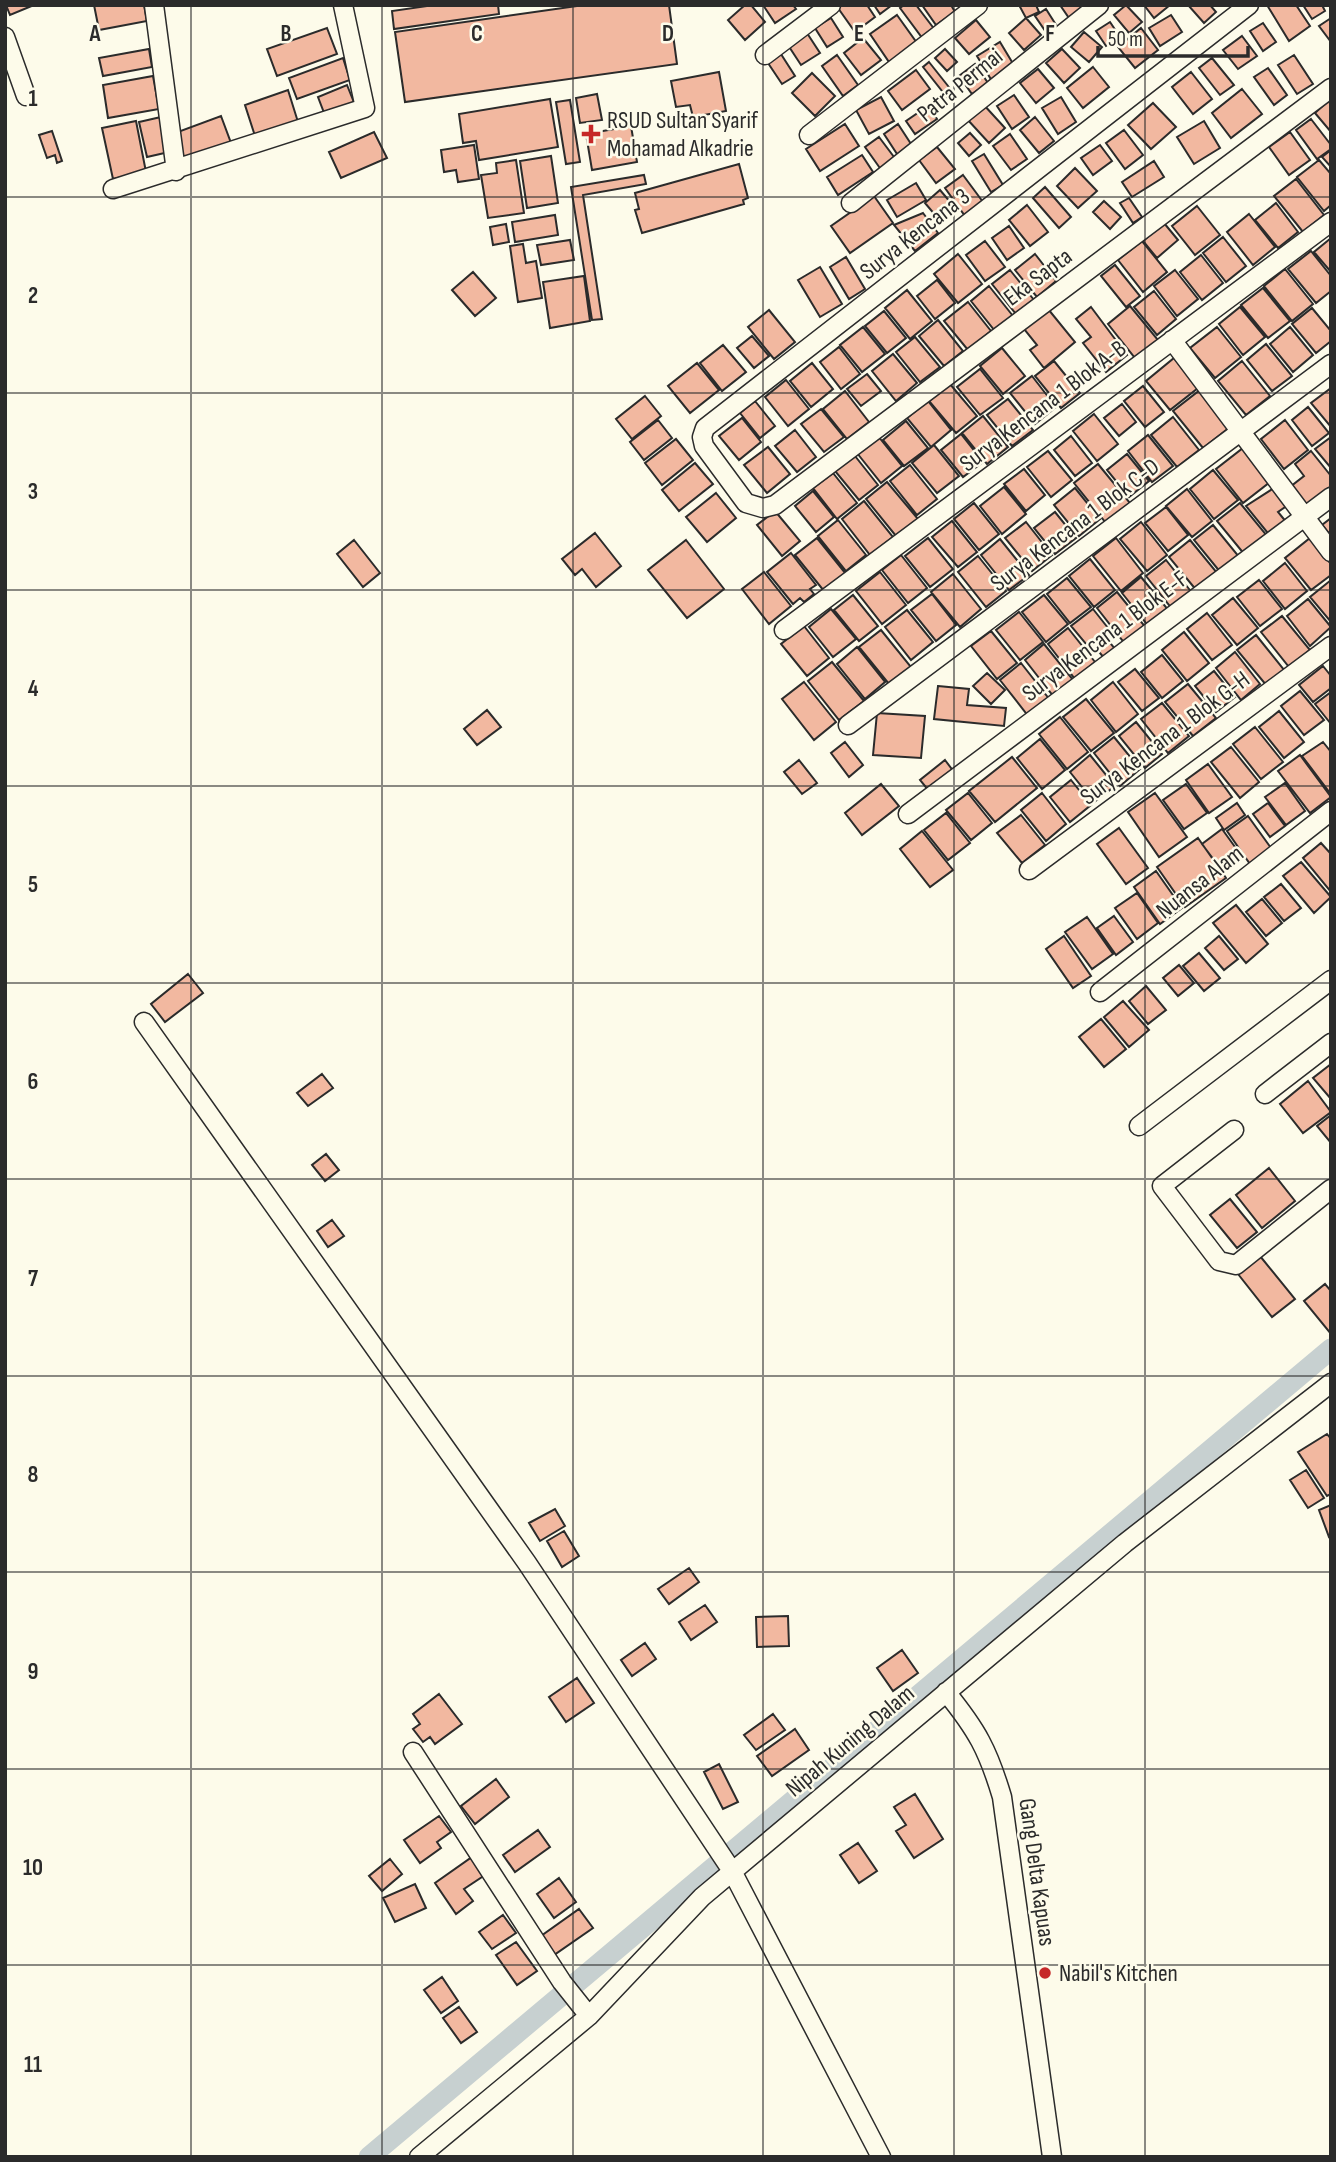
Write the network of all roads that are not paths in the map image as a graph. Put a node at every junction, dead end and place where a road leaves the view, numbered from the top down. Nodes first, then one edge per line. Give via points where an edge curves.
1 (154, 5) edge
2 (343, 5) edge
3 (831, 5) edge
4 (978, 5) edge
5 (1099, 5) edge
6 (1249, 5) edge
7 (5, 37) edge
8 (765, 55) dead end
9 (1331, 88) edge
10 (26, 96) dead end
11 (809, 135) dead end
12 (176, 171) junction
13 (113, 189) dead end
14 (851, 203) dead end
15 (1331, 222) edge
16 (1172, 340) junction
17 (1331, 364) edge
18 (1241, 431) junction
19 (1331, 497) edge
20 (775, 505) joint
21 (1304, 517) junction
22 (1331, 552) edge
23 (784, 630) dead end
24 (1331, 646) edge
25 (848, 724) dead end
26 (1331, 811) edge
27 (908, 814) dead end
28 (1029, 870) dead end
29 (1331, 980) edge
30 (1100, 992) dead end
31 (144, 1022) dead end
32 (1331, 1043) edge
33 (1265, 1094) dead end
34 (1139, 1126) dead end
35 (1234, 1130) dead end
36 (1331, 1189) edge
37 (1331, 1383) edge
38 (946, 1692) junction
39 (413, 1752) dead end
40 (731, 1870) junction
41 (589, 2016) junction
42 (419, 2157) edge
43 (881, 2157) edge
44 (1052, 2157) edge

1 - 12 street
2 - 12 street via 365,108
3 - 8 street
4 - 11 street
5 - 14 street, Patra Permai
6 - 20 street, Surya Kencana 3 via 705,428 704,446 746,503 763,508
7 - 10 street
9 - 20 street, Eka Sapta
12 - 13 street
15 - 16 street, Surya Kencana 1 Blok A-B
16 - 18 street
16 - 23 street, Surya Kencana 1 Blok A-B
17 - 18 street, Surya Kencana 1 Blok C-D
18 - 21 street
18 - 25 street, Surya Kencana 1 Blok C-D
19 - 21 street, Surya Kencana 1 Blok E-F
21 - 22 street
21 - 27 street, Surya Kencana 1 Blok E-F
24 - 28 street, Surya Kencana 1 Blok G-H
26 - 30 street, Nuansa Alam
29 - 34 street
31 - 40 street via 527,1563
32 - 33 street
35 - 36 street via 1162,1186 1219,1261 1236,1265
37 - 38 street, Nipah Kuning Dalam via 1125,1543
38 - 40 street, Nipah Kuning Dalam
38 - 44 street, Gang Delta Kapuas via 977,1730 1002,1797
39 - 41 street via 562,1982
40 - 41 street, Nipah Kuning Dalam
40 - 43 street
41 - 42 street, Nipah Kuning Dalam

